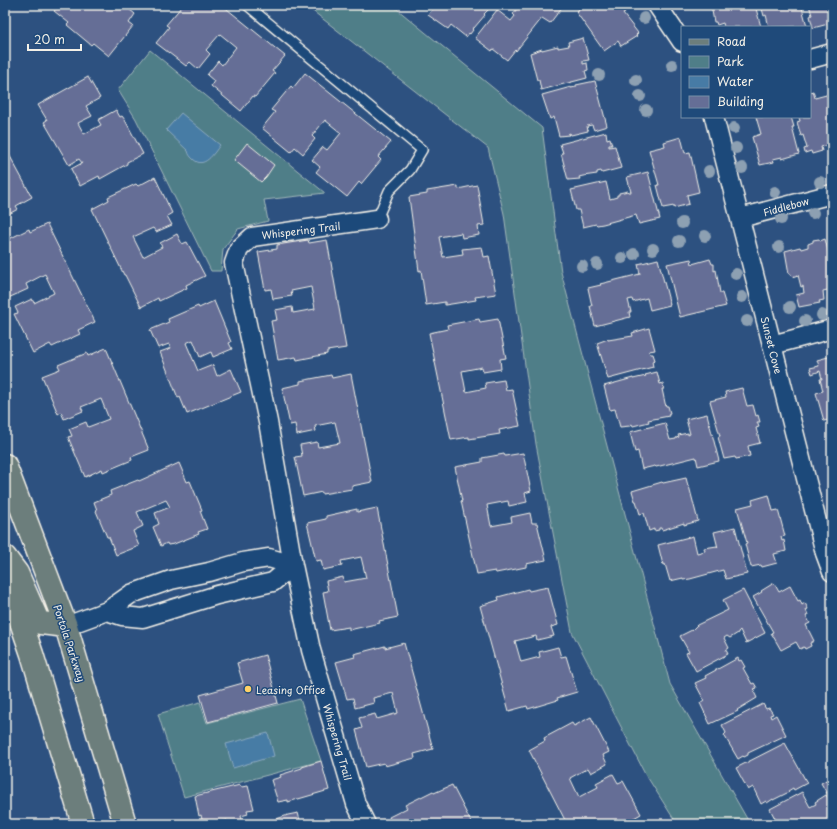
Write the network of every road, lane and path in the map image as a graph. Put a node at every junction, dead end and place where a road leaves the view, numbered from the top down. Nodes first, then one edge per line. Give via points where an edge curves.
1 (246, 5) edge
2 (657, 5) edge
3 (681, 41) edge
4 (832, 52) edge
5 (811, 59) edge
6 (714, 118) edge
7 (832, 194) edge
8 (740, 218) junction
9 (377, 220) joint
10 (832, 329) edge
11 (772, 345) junction
12 (5, 466) edge
13 (829, 552) edge
14 (5, 557) edge
15 (293, 565) junction
16 (832, 572) edge
17 (5, 575) edge
18 (107, 611) junction
19 (66, 626) junction
20 (83, 824) edge
21 (125, 824) edge
22 (366, 824) edge

1 - 9 lane, Whispering Trail via 422,150 410,170 389,191
2 - 3 street
4 - 5 street
6 - 8 street, Sunset Cove
7 - 8 street, Fiddlebow
8 - 11 street, Sunset Cove
9 - 15 street, Whispering Trail via 252,236 239,249 234,263 268,422
10 - 11 street
11 - 13 street, Sunset Cove
12 - 19 main road, Portola Parkway
13 - 16 street, Sunset Cove
14 - 19 main road via 17,573 38,621
15 - 18 street via 269,558 171,580 131,594
15 - 18 street via 273,582 217,595 143,618 122,616
15 - 22 street, Whispering Trail via 311,650 356,804
17 - 20 main road via 32,654
18 - 19 street
19 - 21 main road, Portola Parkway

